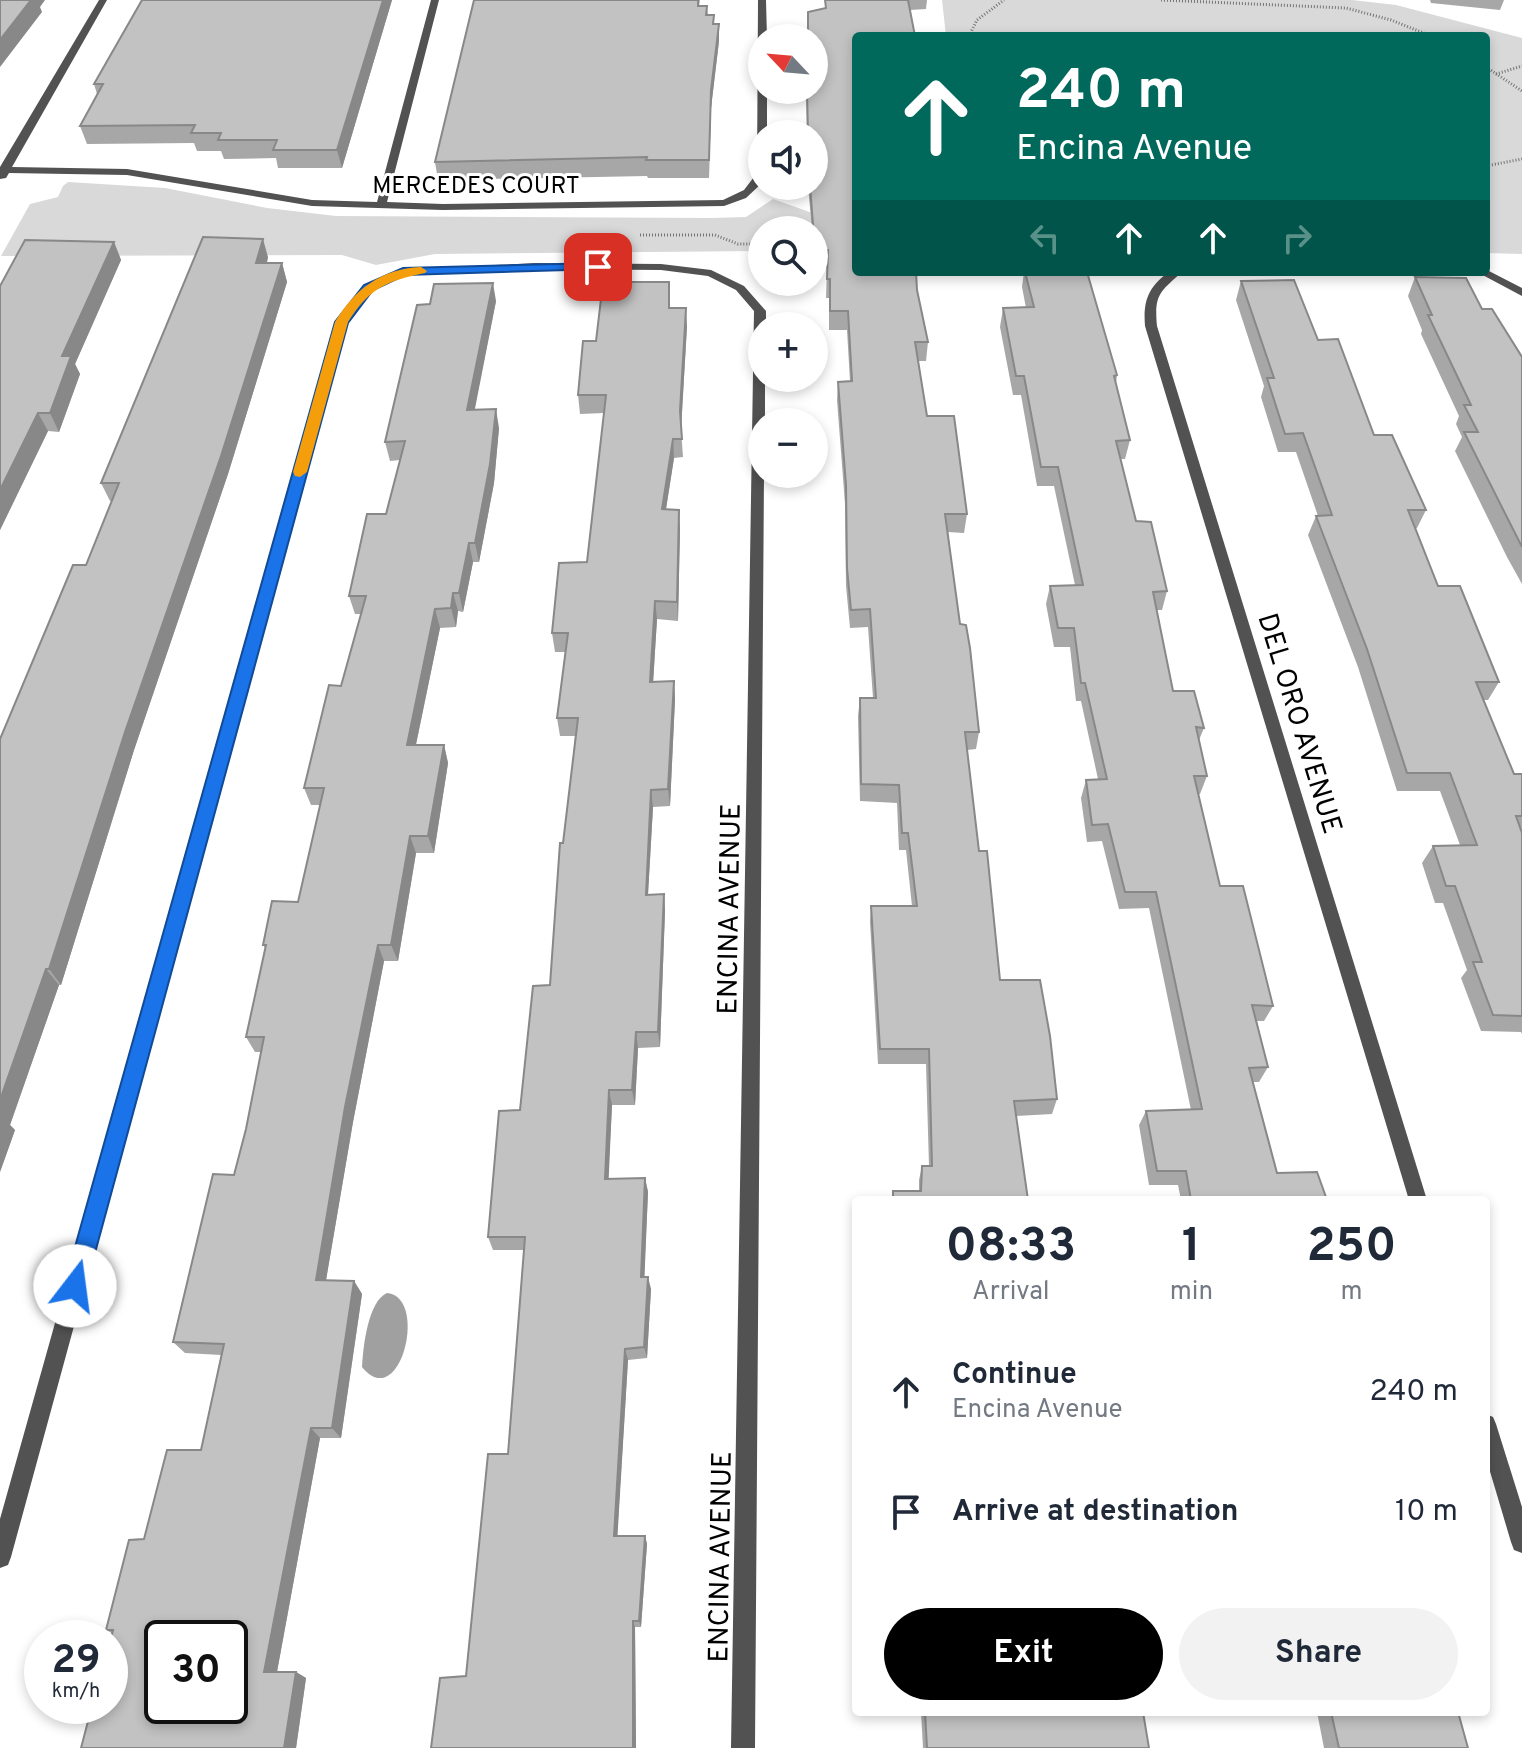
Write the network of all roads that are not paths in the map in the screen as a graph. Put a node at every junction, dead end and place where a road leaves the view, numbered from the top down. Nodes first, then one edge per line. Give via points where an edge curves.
1 (103, 0) edge
2 (435, 0) edge
3 (762, 0) edge
4 (2, 173) edge
5 (381, 205) junction
6 (1170, 276) edge
7 (1490, 276) edge
8 (1522, 293) edge
9 (1417, 1196) edge
10 (1490, 1437) edge
11 (1522, 1542) edge
12 (0, 1557) edge
13 (743, 1748) edge

1 - 4 street
2 - 5 street
3 - 5 street, MERCEDES COURT via 762,173 757,184 738,198 703,205
4 - 5 street, MERCEDES COURT via 127,172 269,197
6 - 9 street, DEL ORO AVENUE via 1157,285 1148,303 1151,326
7 - 8 street
10 - 11 street
12 - 13 street, ENCINA AVENUE via 342,322 369,287 403,272 535,266 661,267 711,273 740,288 760,311

